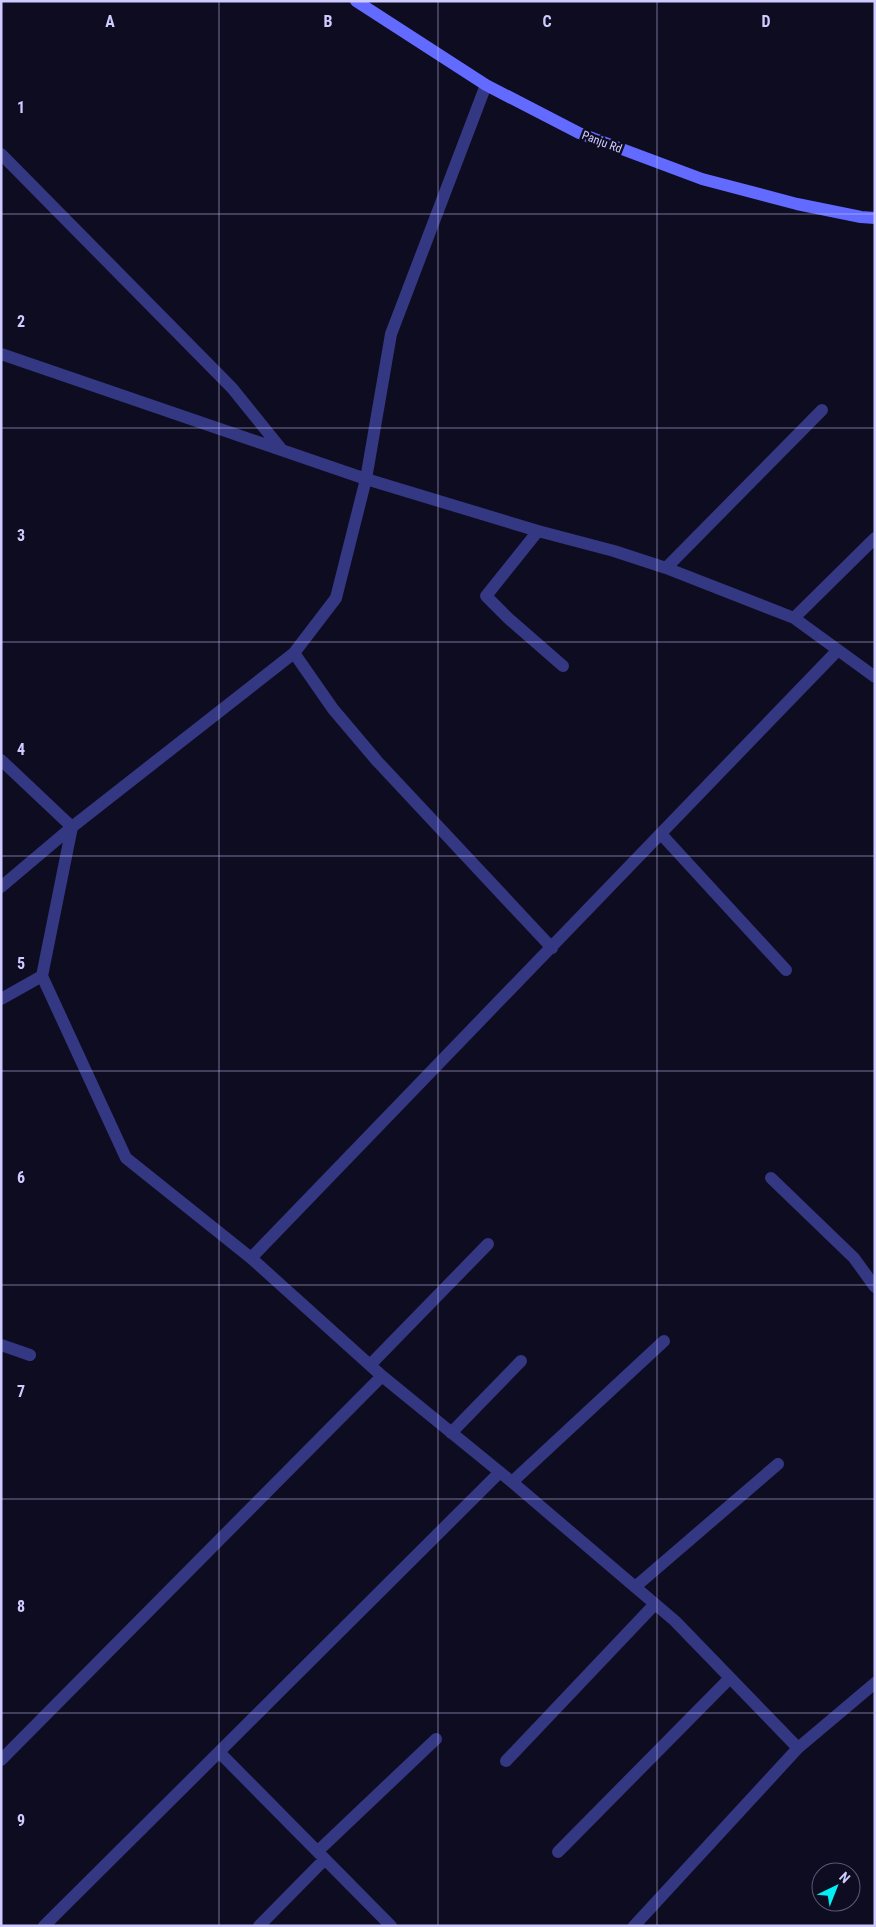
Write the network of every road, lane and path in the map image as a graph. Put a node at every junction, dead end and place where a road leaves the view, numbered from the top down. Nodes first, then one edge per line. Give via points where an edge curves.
1 (356, 1) edge
2 (486, 85) junction
3 (1, 154) edge
4 (875, 218) edge
5 (1, 354) edge
6 (822, 410) dead end
7 (282, 450) junction
8 (366, 479) junction
9 (538, 531) junction
10 (875, 538) edge
11 (666, 568) junction
12 (794, 618) junction
13 (837, 651) junction
14 (294, 653) junction
15 (563, 666) dead end
16 (875, 677) edge
17 (1, 760) edge
18 (72, 826) junction
19 (661, 834) junction
20 (1, 886) edge
21 (552, 948) junction
22 (786, 970) dead end
23 (42, 976) junction
24 (1, 999) edge
25 (771, 1178) dead end
26 (488, 1244) dead end
27 (251, 1258) junction
28 (875, 1287) edge
29 (664, 1341) dead end
30 (1, 1345) edge
31 (30, 1355) dead end
32 (521, 1361) dead end
33 (370, 1365) junction
34 (382, 1376) junction
35 (451, 1432) junction
36 (778, 1464) dead end
37 (500, 1472) junction
38 (512, 1482) junction
39 (635, 1587) junction
40 (655, 1604) junction
41 (730, 1678) junction
42 (875, 1683) edge
43 (436, 1739) dead end
44 (798, 1748) junction
45 (219, 1752) junction
46 (1, 1760) edge
47 (506, 1761) dead end
48 (558, 1852) dead end
49 (321, 1855) junction
50 (44, 1926) edge
51 (259, 1926) edge
52 (391, 1926) edge
53 (634, 1926) edge

1 - 2 street, Panju Rd
2 - 4 street, Panju Rd via 579,133 702,179 797,204
2 - 8 street via 391,334
3 - 7 street via 232,388
5 - 7 street
6 - 11 street
7 - 8 street
8 - 9 street
8 - 14 street via 336,598
9 - 11 street
9 - 15 street via 486,596
10 - 12 street
11 - 12 street
12 - 13 street
13 - 16 street
13 - 19 street
14 - 18 street
14 - 21 street via 333,709 377,761
17 - 18 street
18 - 20 street
18 - 23 street
19 - 21 street
19 - 22 street
21 - 27 street
23 - 24 street
23 - 27 street via 126,1158
25 - 28 street via 854,1258
26 - 33 street
27 - 33 street
29 - 38 street
30 - 31 street
32 - 35 street
33 - 34 street
34 - 35 street
34 - 46 street
35 - 37 street
36 - 39 street
37 - 38 street
37 - 45 street
38 - 39 street
39 - 40 street
40 - 41 street
40 - 47 street
41 - 44 street
41 - 48 street
42 - 44 street
43 - 49 street
44 - 53 street
45 - 49 street
45 - 50 street
49 - 51 street
49 - 52 street

